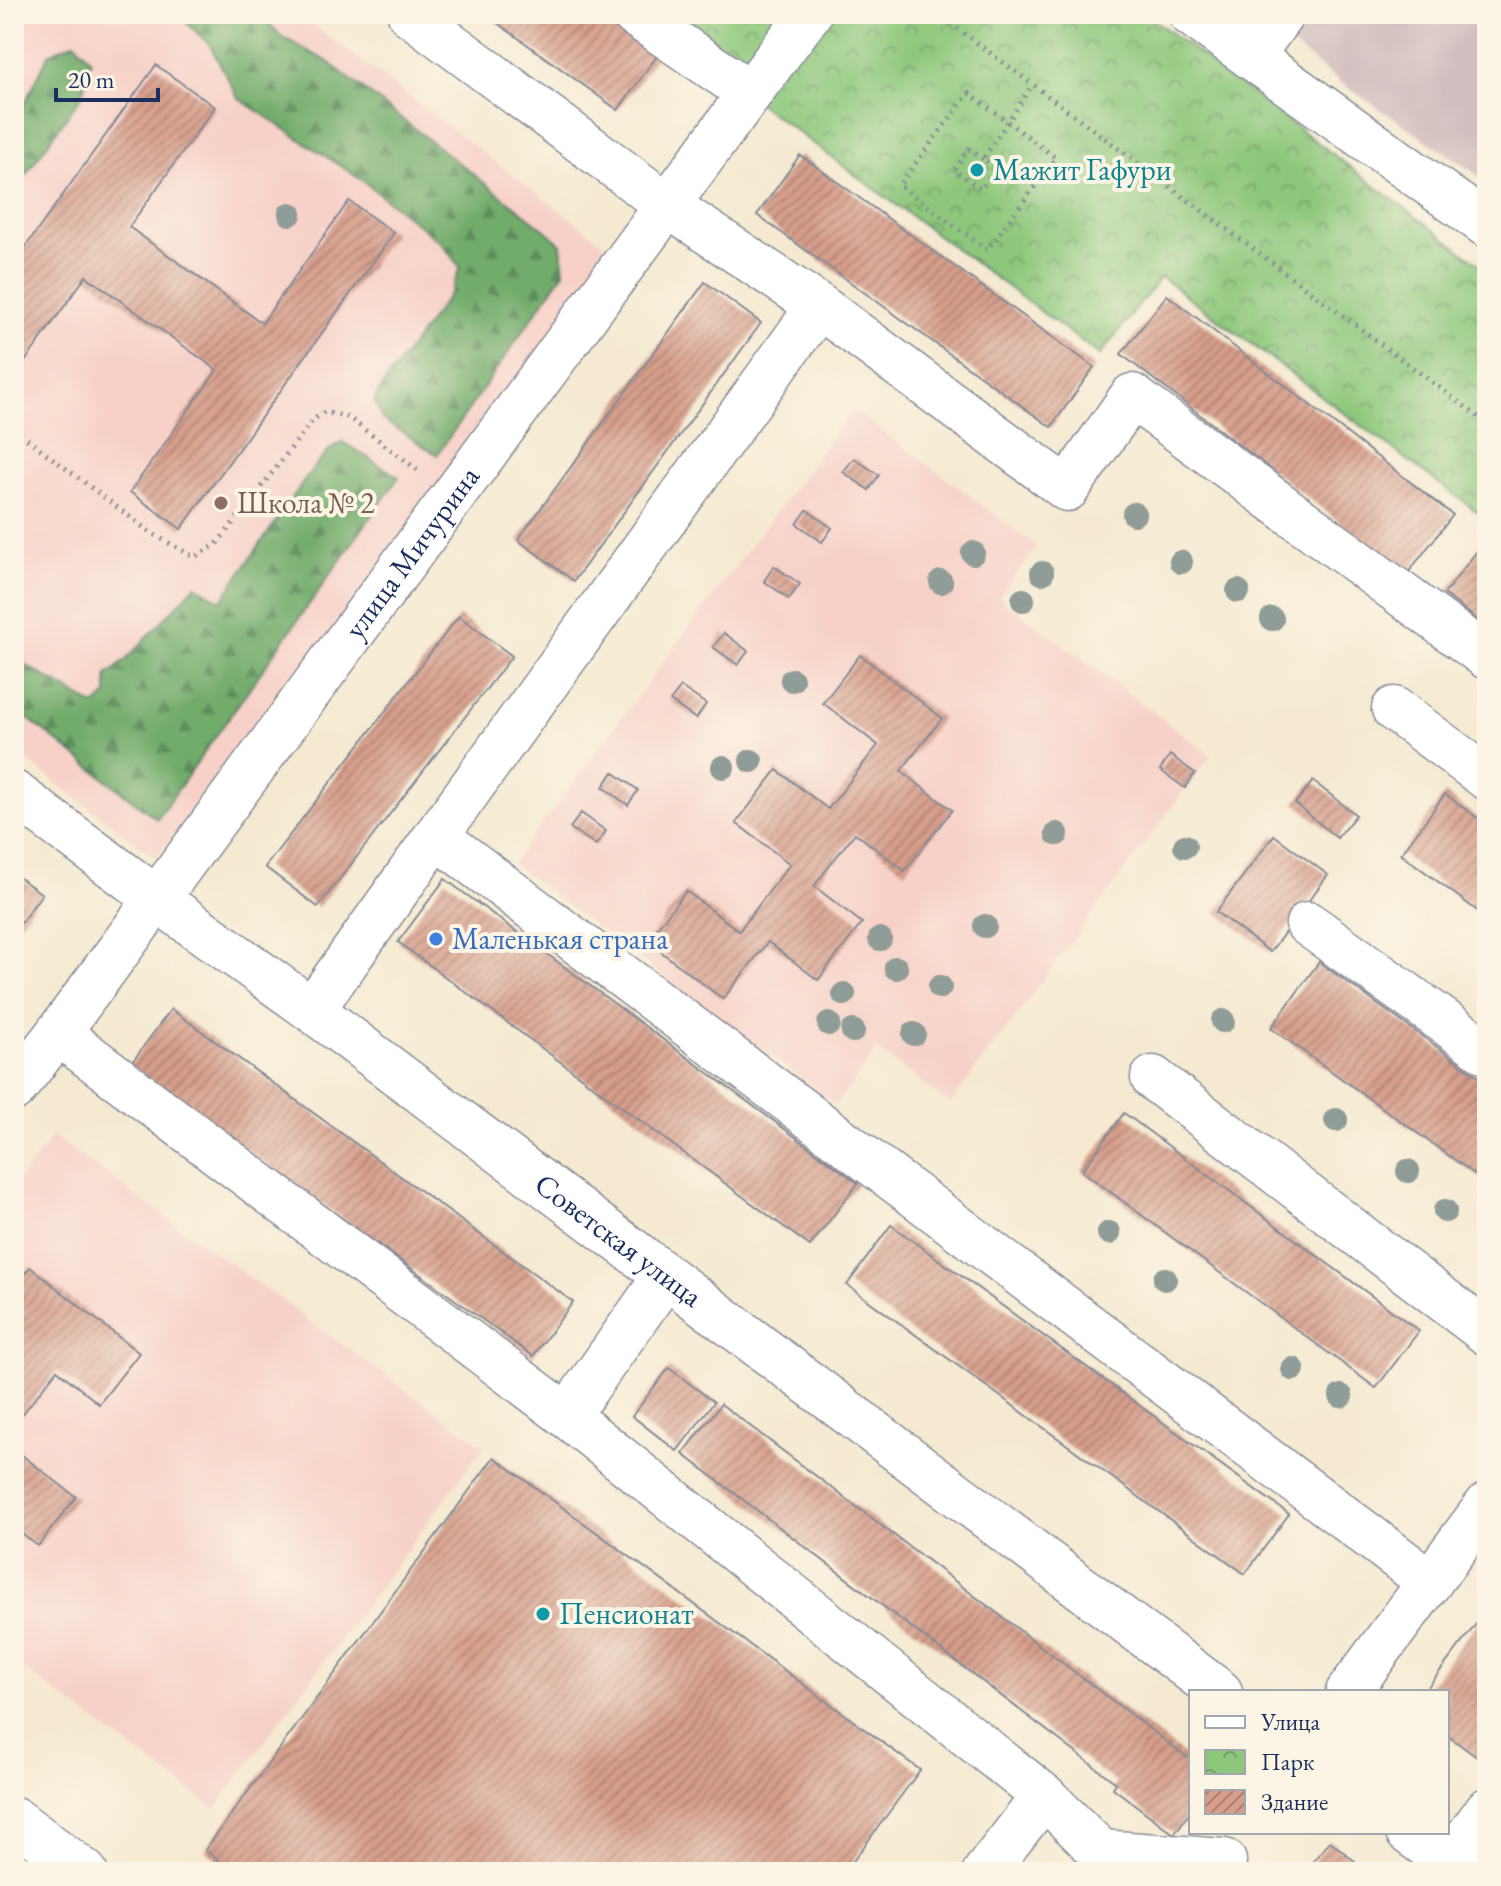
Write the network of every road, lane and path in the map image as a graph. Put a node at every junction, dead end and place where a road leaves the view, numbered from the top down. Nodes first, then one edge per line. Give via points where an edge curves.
1 (410, 14) edge
2 (634, 14) edge
3 (809, 14) edge
4 (938, 14) edge
5 (1191, 14) edge
6 (1282, 14) edge
7 (1251, 57) junction
8 (1033, 84) junction
9 (750, 93) junction
10 (1008, 122) junction
11 (983, 159) junction
12 (667, 205) junction
13 (1487, 225) edge
14 (819, 306) junction
15 (1487, 423) edge
16 (14, 429) edge
17 (419, 471) dead end
18 (1487, 657) edge
19 (1394, 709) dead end
20 (1487, 778) edge
21 (14, 793) edge
22 (436, 836) junction
23 (157, 899) junction
24 (1308, 924) dead end
25 (312, 1010) junction
26 (58, 1033) junction
27 (1487, 1052) edge
28 (1153, 1078) dead end
29 (14, 1089) edge
30 (665, 1277) junction
31 (1487, 1333) edge
32 (567, 1416) junction
33 (1487, 1505) edge
34 (1430, 1582) junction
35 (1217, 1690) edge
36 (1349, 1690) edge
37 (1044, 1796) junction
38 (1487, 1810) edge
39 (14, 1819) edge
40 (1411, 1834) edge
41 (1228, 1855) edge
42 (1456, 1867) edge
43 (85, 1872) edge
44 (985, 1872) edge

1 - 12 street
2 - 9 street
3 - 9 street, улица Мичурина
4 - 8 path
5 - 7 street
6 - 7 street
7 - 13 street
8 - 10 path
8 - 15 path
9 - 12 street, улица Мичурина
10 - 10 path via 1056,158 987,250 899,185 969,93
10 - 11 path
11 - 11 path via 996,168 981,189 954,170 969,149
12 - 14 street
12 - 23 street, улица Мичурина
14 - 18 street via 1067,489 1132,396
14 - 22 street
16 - 17 path via 151,533 194,557 216,545 324,412 348,417
19 - 20 street
21 - 23 street, Советская улица
22 - 25 street
22 - 34 street
23 - 25 street, Советская улица
23 - 26 street, улица Мичурина
24 - 27 street
25 - 30 street, Советская улица
26 - 29 street, улица Мичурина
26 - 32 street
28 - 31 street
30 - 32 street
30 - 35 street, Советская улица
32 - 37 street
33 - 34 street
34 - 36 street
37 - 41 street via 1101,1852
37 - 44 street
38 - 42 street
39 - 43 street
40 - 42 street

